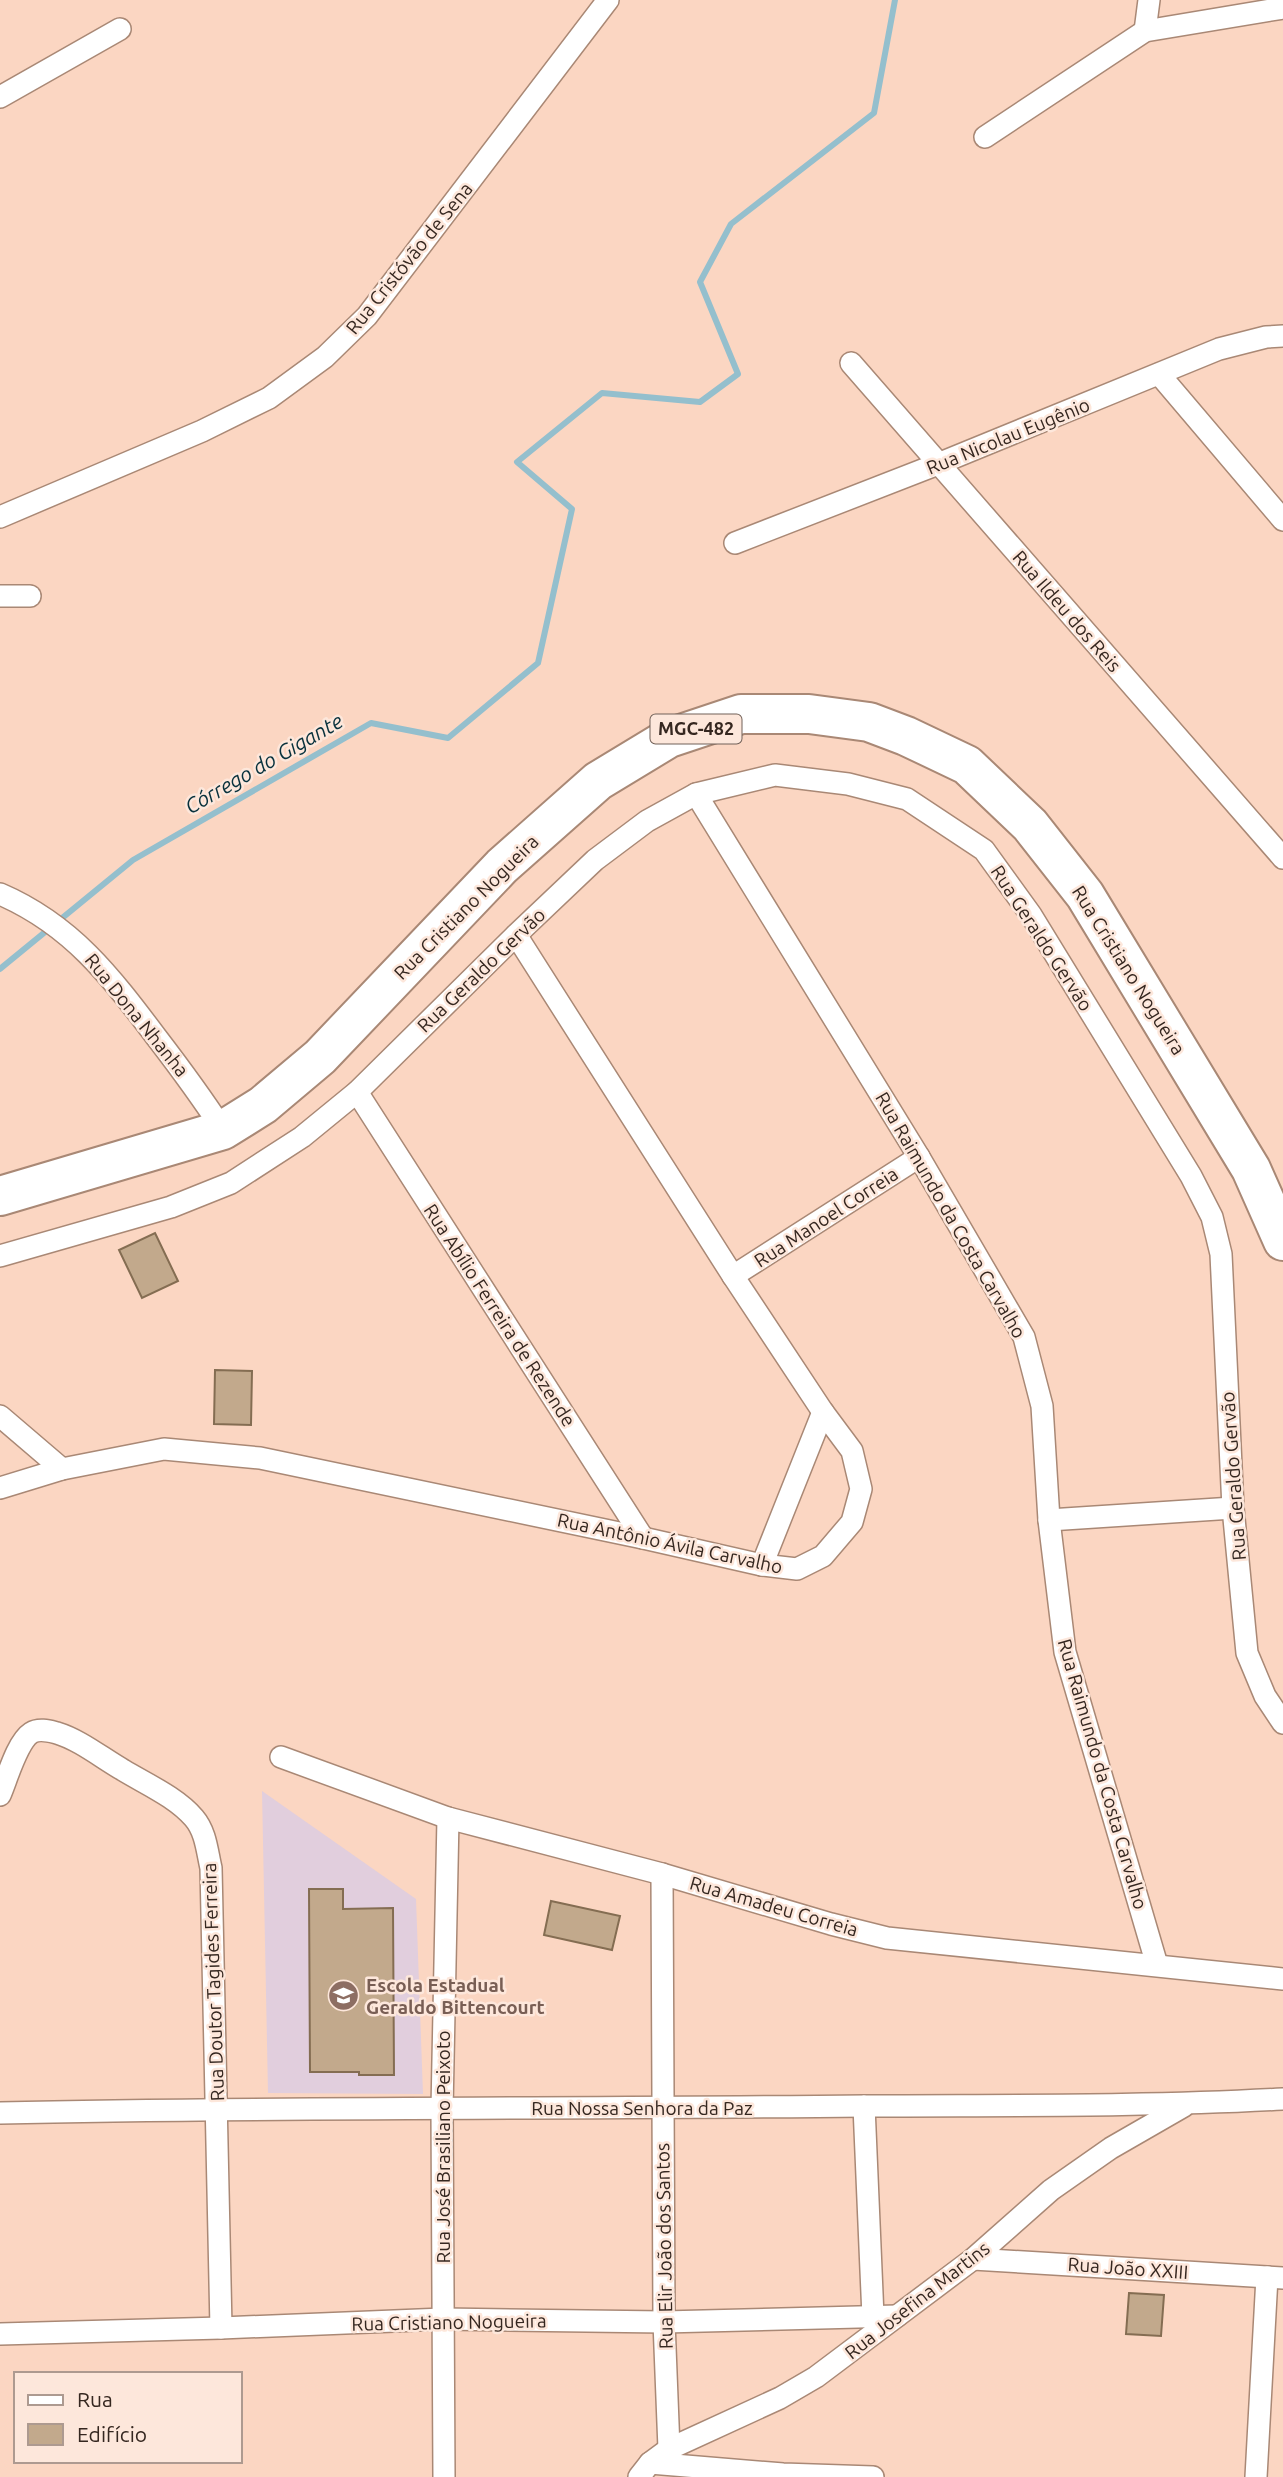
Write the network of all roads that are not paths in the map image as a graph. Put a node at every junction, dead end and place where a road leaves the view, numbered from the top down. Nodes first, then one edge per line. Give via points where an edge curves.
1 (608, 0) edge
2 (1149, 0) edge
3 (1283, 8) edge
4 (120, 29) dead end
5 (1145, 31) junction
6 (0, 97) edge
7 (985, 137) dead end
8 (1283, 336) edge
9 (851, 363) dead end
10 (1159, 374) junction
11 (938, 464) junction
12 (0, 517) edge
13 (1283, 520) edge
14 (735, 543) dead end
15 (0, 596) edge
16 (30, 596) dead end
17 (695, 794) junction
18 (1283, 858) edge
19 (0, 894) edge
20 (516, 935) junction
21 (357, 1092) junction
22 (223, 1130) junction
23 (919, 1157) junction
24 (0, 1196) edge
25 (1283, 1241) edge
26 (0, 1256) edge
27 (733, 1276) junction
28 (823, 1412) junction
29 (0, 1416) edge
30 (62, 1469) junction
31 (0, 1488) edge
32 (1233, 1508) junction
33 (1049, 1520) junction
34 (643, 1538) junction
35 (762, 1565) junction
36 (1283, 1723) edge
37 (281, 1757) dead end
38 (0, 1795) edge
39 (447, 1818) junction
40 (662, 1874) junction
41 (1157, 1965) junction
42 (1283, 1979) edge
43 (1283, 2099) edge
44 (1186, 2105) junction
45 (864, 2106) junction
46 (217, 2108) junction
47 (442, 2109) junction
48 (662, 2109) junction
49 (0, 2112) edge
50 (973, 2259) junction
51 (1275, 2278) edge
52 (897, 2316) junction
53 (873, 2317) junction
54 (443, 2319) junction
55 (664, 2322) junction
56 (221, 2329) junction
57 (0, 2334) edge
58 (669, 2449) junction
59 (645, 2470) edge
60 (783, 2475) edge
61 (444, 2477) edge
62 (873, 2477) edge
63 (1256, 2477) edge

1 - 12 street, Rua Cristóvão de Sena via 367,316 325,357 269,398 225,420
2 - 5 street
3 - 5 street
4 - 6 street
5 - 7 street
8 - 10 street, Rua Nicolau Eugênio via 1219,349
9 - 11 street, Rua Ildeu dos Reis
10 - 11 street, Rua Nicolau Eugênio
10 - 13 street
11 - 14 street, Rua Nicolau Eugênio
11 - 18 street, Rua Ildeu dos Reis
15 - 16 street
17 - 20 street, Rua Geraldo Gervão via 647,821 595,860
17 - 23 street, Rua Raimundo da Costa Carvalho
17 - 32 street, Rua Geraldo Gervão via 775,775 848,783 907,799 984,849 1045,939 1212,1217 1221,1254
19 - 22 street, Rua Dona Nhanha via 78,942 181,1067
20 - 21 street, Rua Geraldo Gervão
20 - 27 street, Rua Antônio Ávila Carvalho
21 - 26 street, Rua Geraldo Gervão via 302,1137 231,1184 170,1208
21 - 34 street, Rua Abílio Ferreira de Rezende
22 - 24 highway, Rua Cristiano Nogueira / MGC-482
22 - 25 highway, Rua Cristiano Nogueira / MGC-482 via 263,1105 320,1057 502,866 598,781 669,738 741,714 809,714 869,722 967,765 1030,825 1085,895 1251,1169
23 - 27 street, Rua Manoel Correia
23 - 33 street, Rua Raimundo da Costa Carvalho via 1024,1337 1042,1406
27 - 28 street, Rua Antônio Ávila Carvalho
28 - 35 street
28 - 35 street, Rua Antônio Ávila Carvalho via 852,1451 861,1489 852,1522 823,1556 797,1569
29 - 30 street
30 - 31 street, Rua Antônio Ávila Carvalho
30 - 34 street, Rua Antônio Ávila Carvalho via 164,1449 260,1458
32 - 33 street
32 - 36 street, Rua Geraldo Gervão via 1247,1653 1265,1696
33 - 41 street, Rua Raimundo da Costa Carvalho via 1065,1652
34 - 35 street, Rua Antônio Ávila Carvalho
37 - 39 street, Rua Amadeu Correia
38 - 46 street, Rua Doutor Tagides Ferreira via 20,1749 30,1734 39,1730 75,1741 194,1818 204,1833 211,1868
39 - 40 street, Rua Amadeu Correia
39 - 47 street, Rua José Brasiliano Peixoto
40 - 41 street, Rua Amadeu Correia via 887,1938
40 - 48 street, Rua Elir João dos Santos
41 - 42 street, Rua Amadeu Correia
43 - 44 street, Rua Nossa Senhora da Paz
44 - 45 street, Rua Nossa Senhora da Paz
44 - 50 street, Rua Josefina Martins via 1111,2148 1051,2190
45 - 48 street, Rua Nossa Senhora da Paz
45 - 53 street
46 - 47 street, Rua Nossa Senhora da Paz
46 - 49 street, Rua Nossa Senhora da Paz
46 - 56 street, Rua Doutor Tagides Ferreira
47 - 48 street, Rua Nossa Senhora da Paz
47 - 54 street, Rua José Brasiliano Peixoto
48 - 55 street, Rua Elir João dos Santos
50 - 51 street, Rua João XXIII
50 - 52 street, Rua Josefina Martins
51 - 63 street
52 - 53 street, Rua Cristiano Nogueira
52 - 58 street, Rua Josefina Martins via 816,2377
53 - 55 street, Rua Cristiano Nogueira
54 - 55 street, Rua Cristiano Nogueira
54 - 56 street, Rua Cristiano Nogueira
54 - 61 street, Rua José Brasiliano Peixoto
55 - 58 street, Rua Elir João dos Santos
56 - 57 street, Rua Cristiano Nogueira
58 - 59 street, Rua Josefina Martins
59 - 60 street
60 - 62 street

